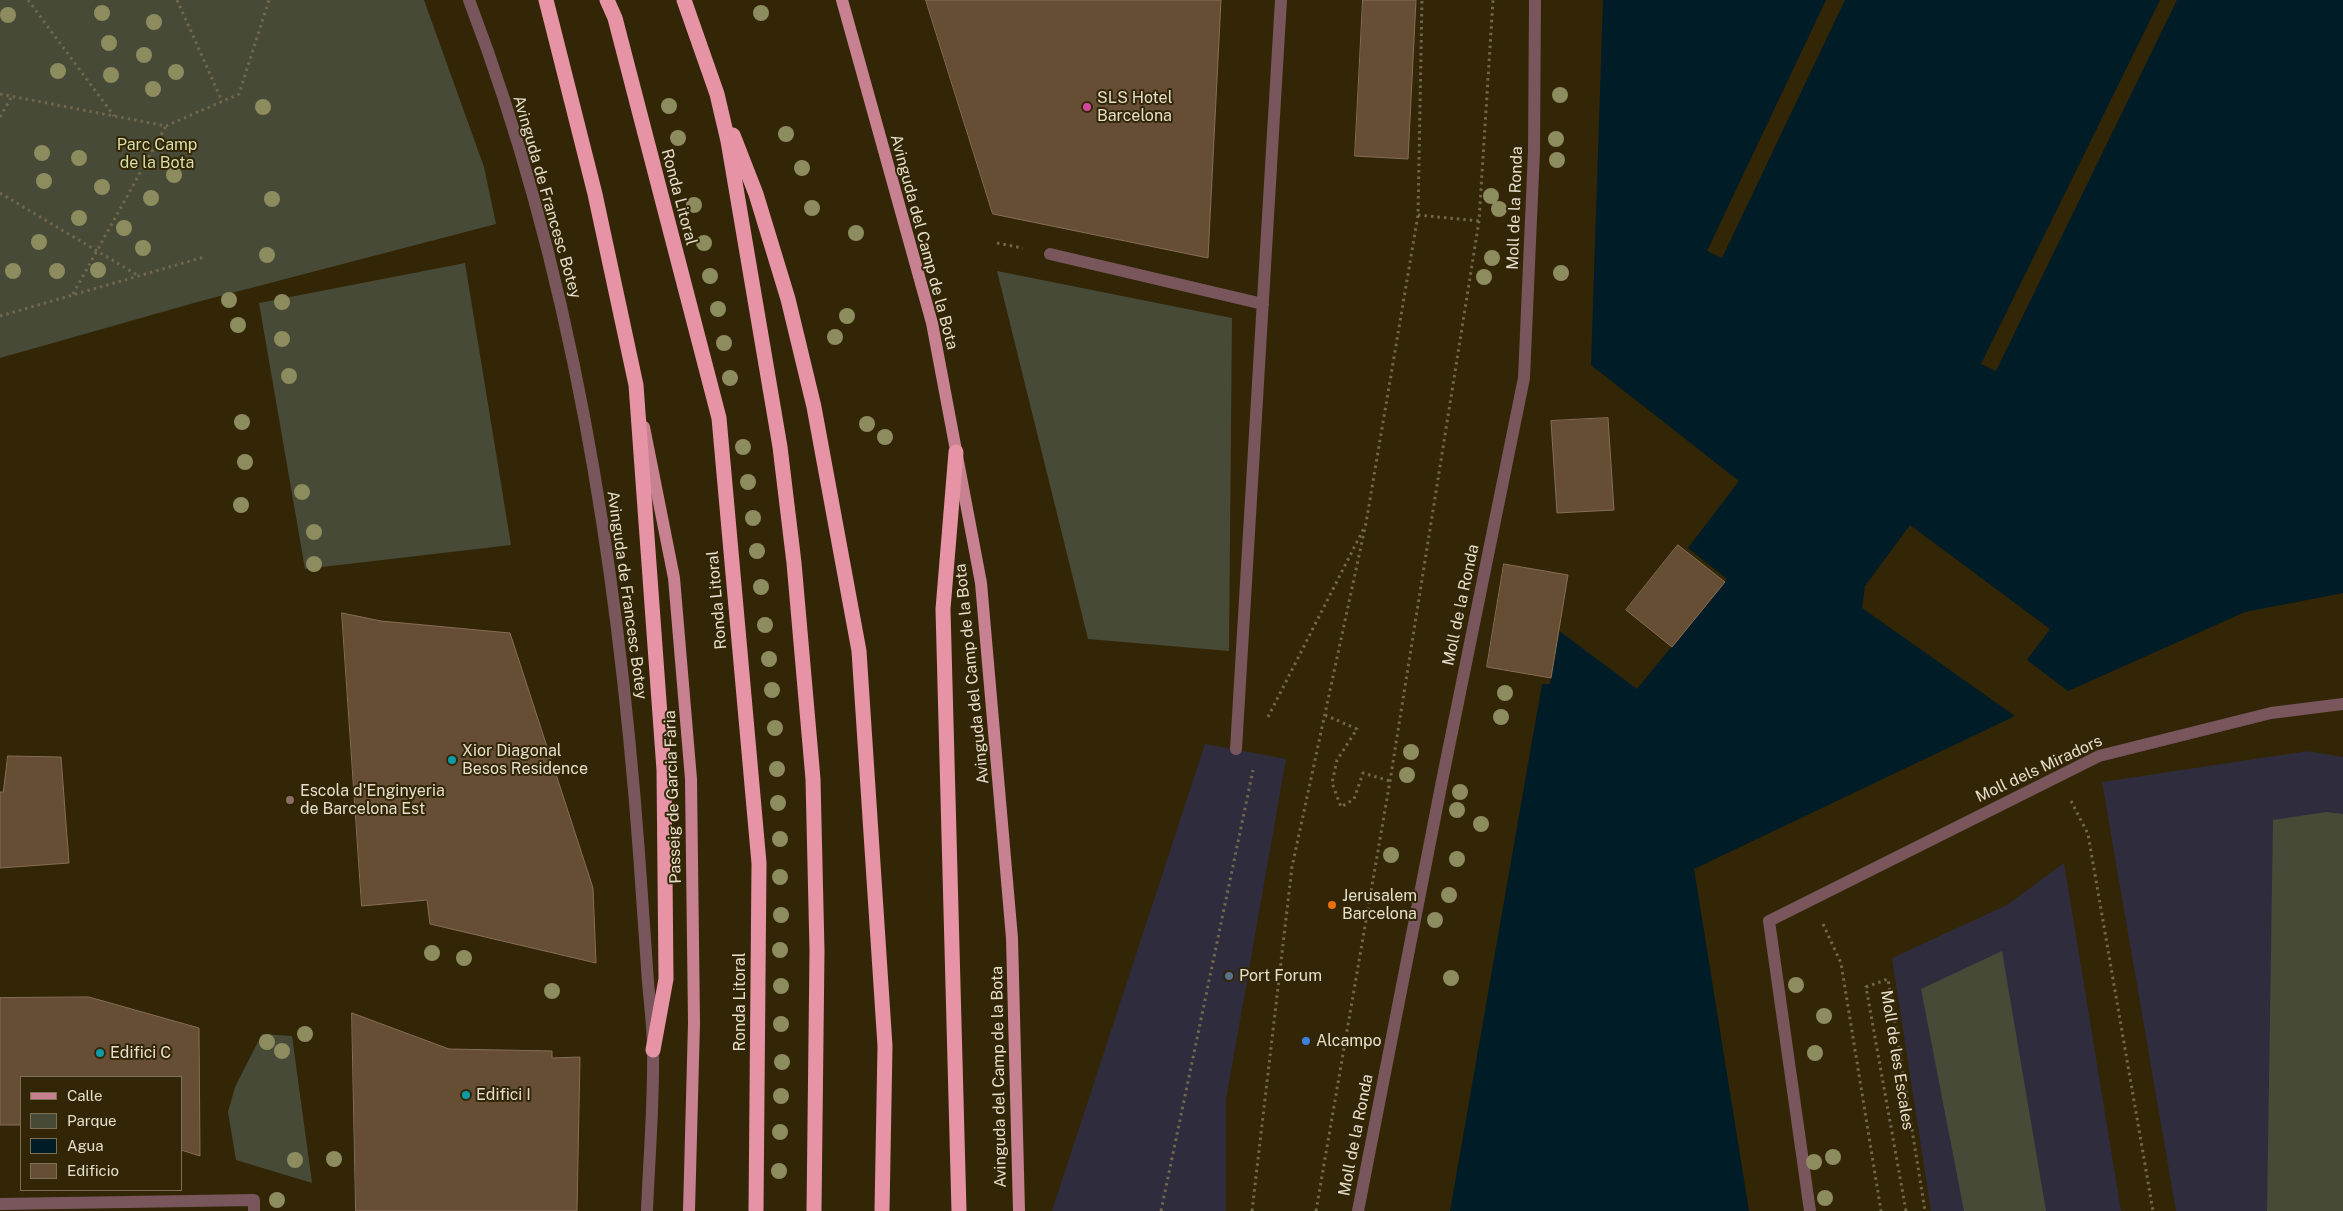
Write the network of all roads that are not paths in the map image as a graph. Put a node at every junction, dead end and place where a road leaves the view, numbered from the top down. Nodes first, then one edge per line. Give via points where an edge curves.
1 (469, 0) edge
2 (546, 0) edge
3 (608, 0) edge
4 (684, 0) edge
5 (842, 0) edge
6 (1282, 0) edge
7 (1535, 0) edge
8 (717, 94) junction
9 (1050, 254) dead end
10 (1263, 304) junction
11 (636, 385) junction
12 (956, 452) junction
13 (2343, 704) edge
14 (1236, 749) dead end
15 (653, 1050) junction
16 (0, 1204) edge
17 (254, 1211) edge
18 (647, 1211) edge
19 (688, 1211) edge
20 (756, 1211) edge
21 (814, 1211) edge
22 (882, 1211) edge
23 (959, 1211) edge
24 (1018, 1211) edge
25 (1358, 1211) edge
26 (1810, 1211) edge

1 - 15 street, Avinguda de Francesc Botey via 486,43 533,192 585,423 620,648 634,785
2 - 11 highway via 595,194
3 - 20 highway, Ronda Litoral via 718,418 759,863
4 - 8 highway
5 - 12 main road, Avinguda del Camp de la Bota via 932,323
6 - 10 street
7 - 25 street, Moll de la Ronda via 1534,151 1524,378
8 - 21 highway via 728,141 780,447 813,779 818,951
8 - 22 highway via 756,194 788,300 814,408 859,651 885,1046
9 - 10 street
10 - 14 street
11 - 15 highway via 664,770 666,980
11 - 19 main road, Passeig de Garcia Fària via 674,578 691,779 694,1024
12 - 23 highway via 943,609
12 - 24 main road, Avinguda del Camp de la Bota via 981,583 1012,928
13 - 26 street, Moll dels Miradors via 2271,713 2099,756 1769,921
15 - 18 street, Avinguda de Francesc Botey
16 - 17 street via 254,1200

